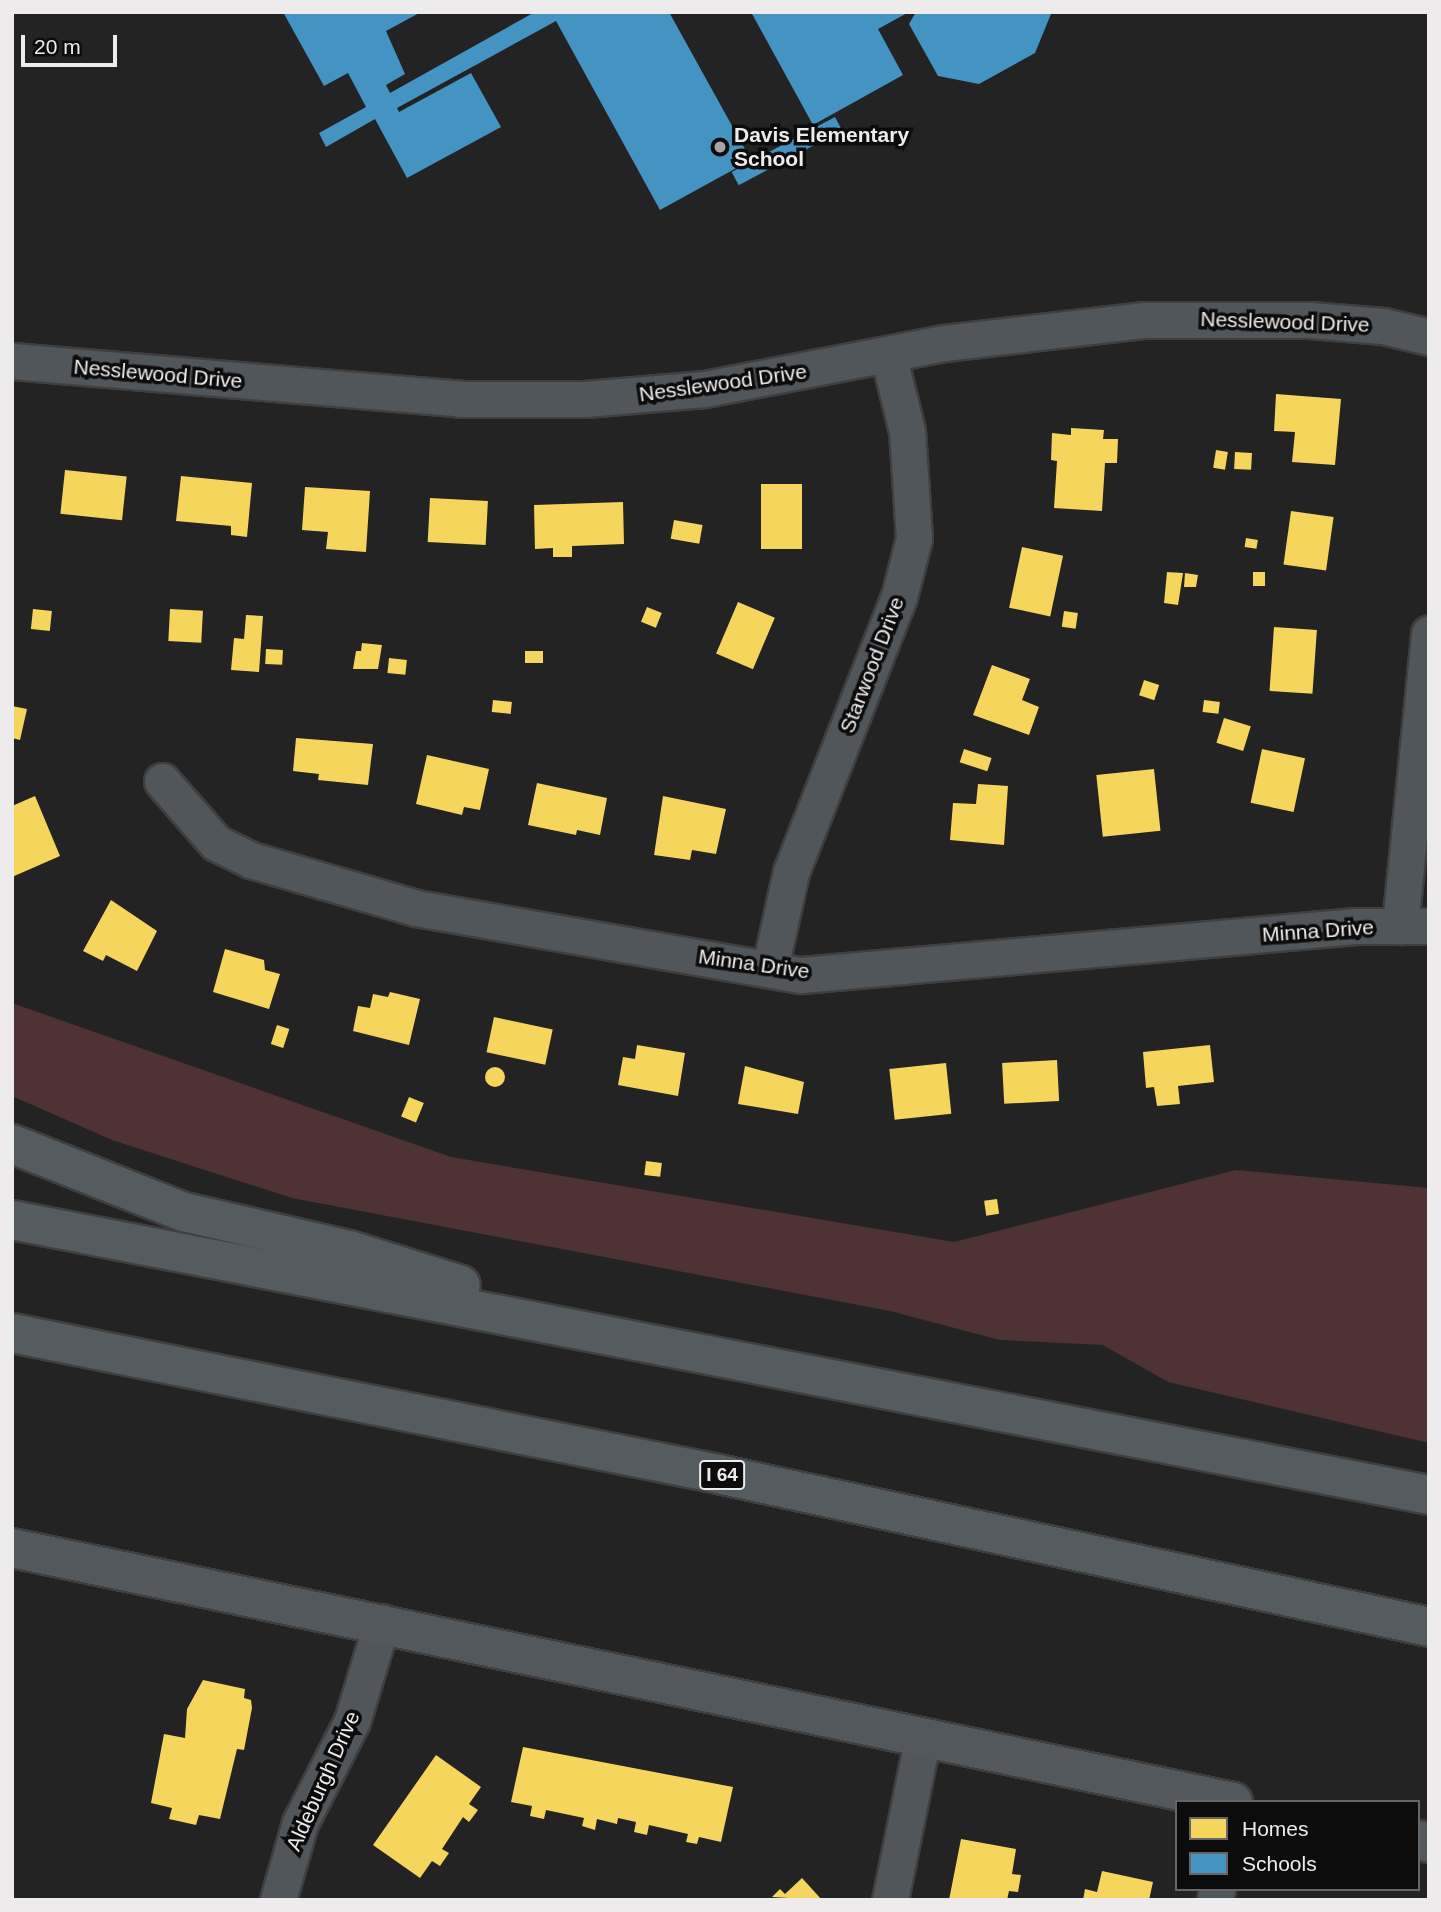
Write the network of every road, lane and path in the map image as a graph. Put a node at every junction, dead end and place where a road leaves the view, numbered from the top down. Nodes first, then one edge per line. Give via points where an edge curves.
1 (1429, 337) edge
2 (888, 354) junction
3 (12, 362) edge
4 (1429, 633) edge
5 (162, 781) dead end
6 (1414, 926) edge
7 (770, 968) junction
8 (12, 1144) edge
9 (12, 1220) edge
10 (12, 1333) edge
11 (637, 1340) junction
12 (1429, 1495) edge
13 (12, 1548) edge
14 (382, 1622) junction
15 (1429, 1627) edge
16 (923, 1736) junction
17 (1224, 1800) edge
18 (278, 1900) edge
19 (890, 1900) edge

1 - 2 street, Nesslewood Drive via 1382,326 1322,321 1180,318 1069,326
2 - 3 street, Nesslewood Drive via 705,389 585,399 460,399
2 - 7 street, Starwood Drive via 907,431 914,538 899,597 791,872
4 - 6 street
5 - 7 street, Minna Drive via 216,842 251,860 416,908
6 - 7 street, Minna Drive via 1356,926 850,972 801,975
8 - 11 highway via 184,1212 349,1250
9 - 11 highway
10 - 15 highway, I 64 via 718,1474
11 - 12 highway
13 - 14 street
14 - 16 street
14 - 18 street, Aldeburgh Drive via 352,1721 300,1823
16 - 17 street
16 - 19 street

